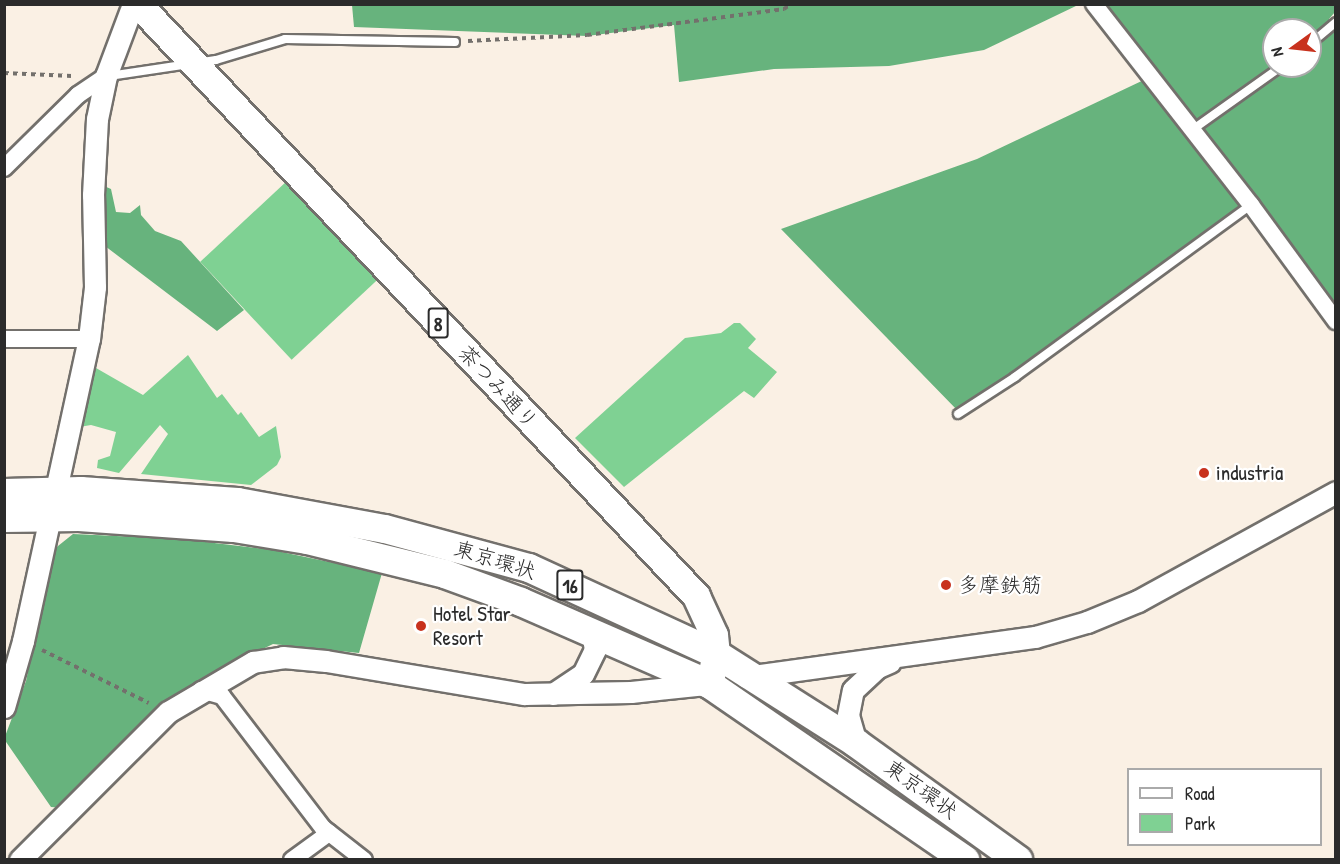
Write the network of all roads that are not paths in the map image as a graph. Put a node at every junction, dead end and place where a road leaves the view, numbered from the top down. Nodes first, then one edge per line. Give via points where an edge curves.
1 (132, 4) edge
2 (138, 4) edge
3 (1094, 4) edge
4 (1335, 22) edge
5 (1322, 33) edge
6 (455, 42) road end
7 (193, 63) junction
8 (106, 76) junction
9 (1265, 78) edge
10 (1192, 130) junction
11 (4, 168) edge
12 (1251, 205) junction
13 (1335, 321) edge
14 (4, 339) edge
15 (89, 339) junction
16 (958, 414) dead end
17 (4, 492) edge
18 (1335, 492) edge
19 (52, 504) junction
20 (4, 518) edge
21 (592, 633) junction
22 (716, 654) junction
23 (907, 655) junction
24 (750, 676) junction
25 (709, 684) junction
26 (201, 690) junction
27 (552, 694) junction
28 (4, 707) edge
29 (856, 743) junction
30 (329, 833) junction
31 (20, 860) edge
32 (292, 860) edge
33 (363, 860) edge
34 (965, 860) edge
35 (1018, 860) edge

1 - 8 street
2 - 7 main road, 茶つみ通り / 8
3 - 10 street
4 - 5 lane
6 - 7 lane via 285,39
7 - 8 lane
7 - 22 main road, 茶つみ通り / 8 via 696,596 709,618
8 - 11 street via 78,96
8 - 15 street via 94,149 95,287
9 - 10 lane
10 - 12 street
12 - 13 street
12 - 16 lane via 1024,371
14 - 15 street
15 - 19 street
17 - 19 highway, 東京環状 / 16
18 - 23 street via 1138,601 1087,622 1035,637
19 - 20 highway, 東京環状 / 16
19 - 21 highway, 東京環状 / 16 via 307,540 445,574
19 - 22 highway, 東京環状 / 16 via 238,502 407,534 529,568
19 - 28 street via 23,641
21 - 25 highway, 東京環状 / 16
21 - 27 street via 595,649 583,674
22 - 24 highway, 東京環状 / 16
22 - 25 main road, 茶つみ通り / 8
23 - 24 street
23 - 29 street via 878,667 853,690 848,715
24 - 25 street
24 - 29 highway, 東京環状 / 16
25 - 27 street
25 - 34 highway, 東京環状 / 16
26 - 27 street via 253,663 283,657 326,661 477,689
26 - 30 street via 222,696
26 - 31 street via 168,712
29 - 35 highway, 東京環状 / 16
30 - 32 street
30 - 33 street

